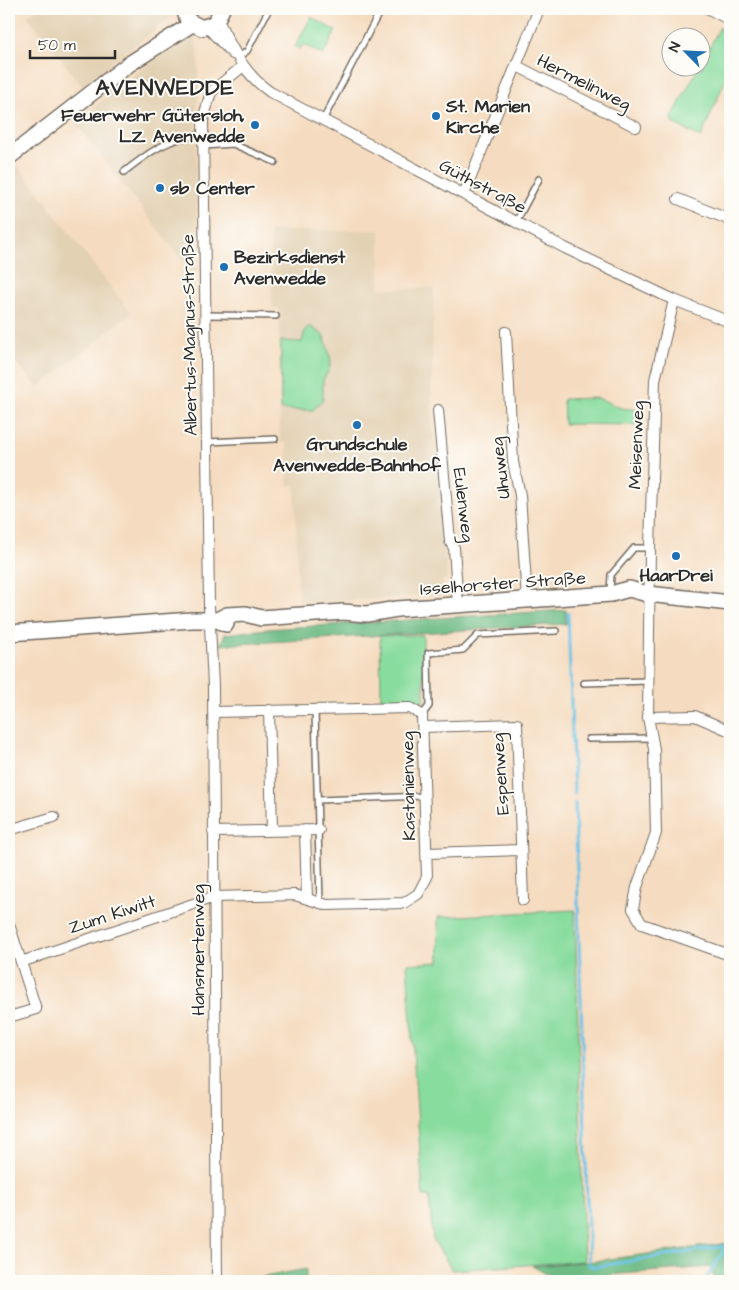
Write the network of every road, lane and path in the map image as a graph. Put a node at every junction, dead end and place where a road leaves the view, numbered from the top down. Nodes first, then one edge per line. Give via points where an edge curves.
1 (269, 9) edge
2 (381, 9) edge
3 (539, 9) edge
4 (709, 9) edge
5 (187, 15) edge
6 (216, 18) edge
7 (730, 20) edge
8 (236, 57) junction
9 (517, 66) junction
10 (242, 67) junction
11 (322, 120) junction
12 (636, 127) dead end
13 (203, 141) junction
14 (9, 158) edge
15 (275, 162) dead end
16 (124, 172) dead end
17 (540, 179) dead end
18 (464, 194) junction
19 (678, 199) dead end
20 (730, 220) edge
21 (516, 222) junction
22 (674, 300) junction
23 (206, 315) junction
24 (276, 316) dead end
25 (730, 322) edge
26 (506, 332) dead end
27 (438, 410) dead end
28 (275, 439) dead end
29 (207, 442) junction
30 (650, 548) junction
31 (611, 594) junction
32 (649, 594) junction
33 (527, 600) junction
34 (730, 603) edge
35 (458, 605) junction
36 (213, 619) junction
37 (556, 631) dead end
38 (9, 633) edge
39 (649, 681) junction
40 (584, 683) dead end
41 (268, 710) junction
42 (315, 710) junction
43 (213, 712) junction
44 (422, 715) junction
45 (648, 717) junction
46 (424, 727) junction
47 (730, 731) edge
48 (652, 738) junction
49 (589, 739) dead end
50 (424, 796) junction
51 (318, 800) junction
52 (54, 817) dead end
53 (9, 830) edge
54 (272, 830) junction
55 (305, 830) junction
56 (319, 830) junction
57 (213, 832) junction
58 (521, 850) junction
59 (426, 853) junction
60 (214, 897) junction
61 (307, 898) junction
62 (523, 900) dead end
63 (320, 903) junction
64 (9, 924) edge
65 (730, 955) edge
66 (21, 962) junction
67 (9, 1018) edge
68 (217, 1281) edge

1 - 8 lane via 247,51
2 - 11 lane
3 - 9 street, Hermelinweg
4 - 7 street
5 - 6 street
5 - 14 street via 152,48
6 - 8 street, Güthstraße
8 - 10 street, Güthstraße
9 - 12 street, Hermelinweg
9 - 18 street, Hermelinweg
10 - 11 street, Güthstraße via 270,92
10 - 13 street, Albertus-Magnus-Straße via 211,92 202,120
11 - 18 street, Güthstraße
13 - 15 lane via 233,144
13 - 16 lane via 192,136 156,148
13 - 23 street, Albertus-Magnus-Straße
17 - 21 lane
18 - 21 street, Güthstraße
19 - 20 street
21 - 22 street, Güthstraße
22 - 25 street, Güthstraße
22 - 30 street, Meisenweg via 655,380
23 - 24 lane
23 - 29 street, Albertus-Magnus-Straße
26 - 33 street, Uhuweg via 513,462 520,496
27 - 35 street, Eulenweg
28 - 29 lane
29 - 36 street, Albertus-Magnus-Straße
30 - 31 lane via 634,548 611,575
30 - 32 street, Meisenweg
31 - 32 street, Isselhorster Straße via 629,589
31 - 33 street, Isselhorster Straße
32 - 34 street, Isselhorster Straße
32 - 39 street, Meisenweg
33 - 35 street, Isselhorster Straße
35 - 36 street, Isselhorster Straße via 397,609 367,606 344,612 261,618 246,614 227,615
36 - 38 street, Isselhorster Straße
36 - 43 street, Hansmertenweg
37 - 44 lane via 478,635 463,650 428,653 429,706
39 - 40 lane
39 - 45 street, Meisenweg
41 - 42 street, Kastanienweg
41 - 43 street, Kastanienweg
41 - 54 street
42 - 44 street, Kastanienweg via 410,708
42 - 51 lane
43 - 57 street, Hansmertenweg
44 - 46 street, Kastanienweg
45 - 47 street via 694,716
45 - 48 street, Meisenweg
46 - 50 street, Kastanienweg
46 - 58 street, Espenweg via 517,724
48 - 49 lane
48 - 65 street, Meisenweg via 656,833 637,887 633,909 642,924
50 - 51 lane
50 - 59 street, Kastanienweg
51 - 56 lane
52 - 53 street
54 - 55 street
54 - 57 street
55 - 56 street
55 - 61 street
56 - 63 lane
57 - 60 street, Hansmertenweg
58 - 59 street
58 - 62 street, Espenweg
59 - 63 street, Kastanienweg via 423,886 418,894 404,902
60 - 61 street, Kastanienweg via 295,895
60 - 66 street, Zum Kiwitt
60 - 68 street, Hansmertenweg
61 - 63 street, Kastanienweg
64 - 66 street
66 - 67 street via 36,1009

